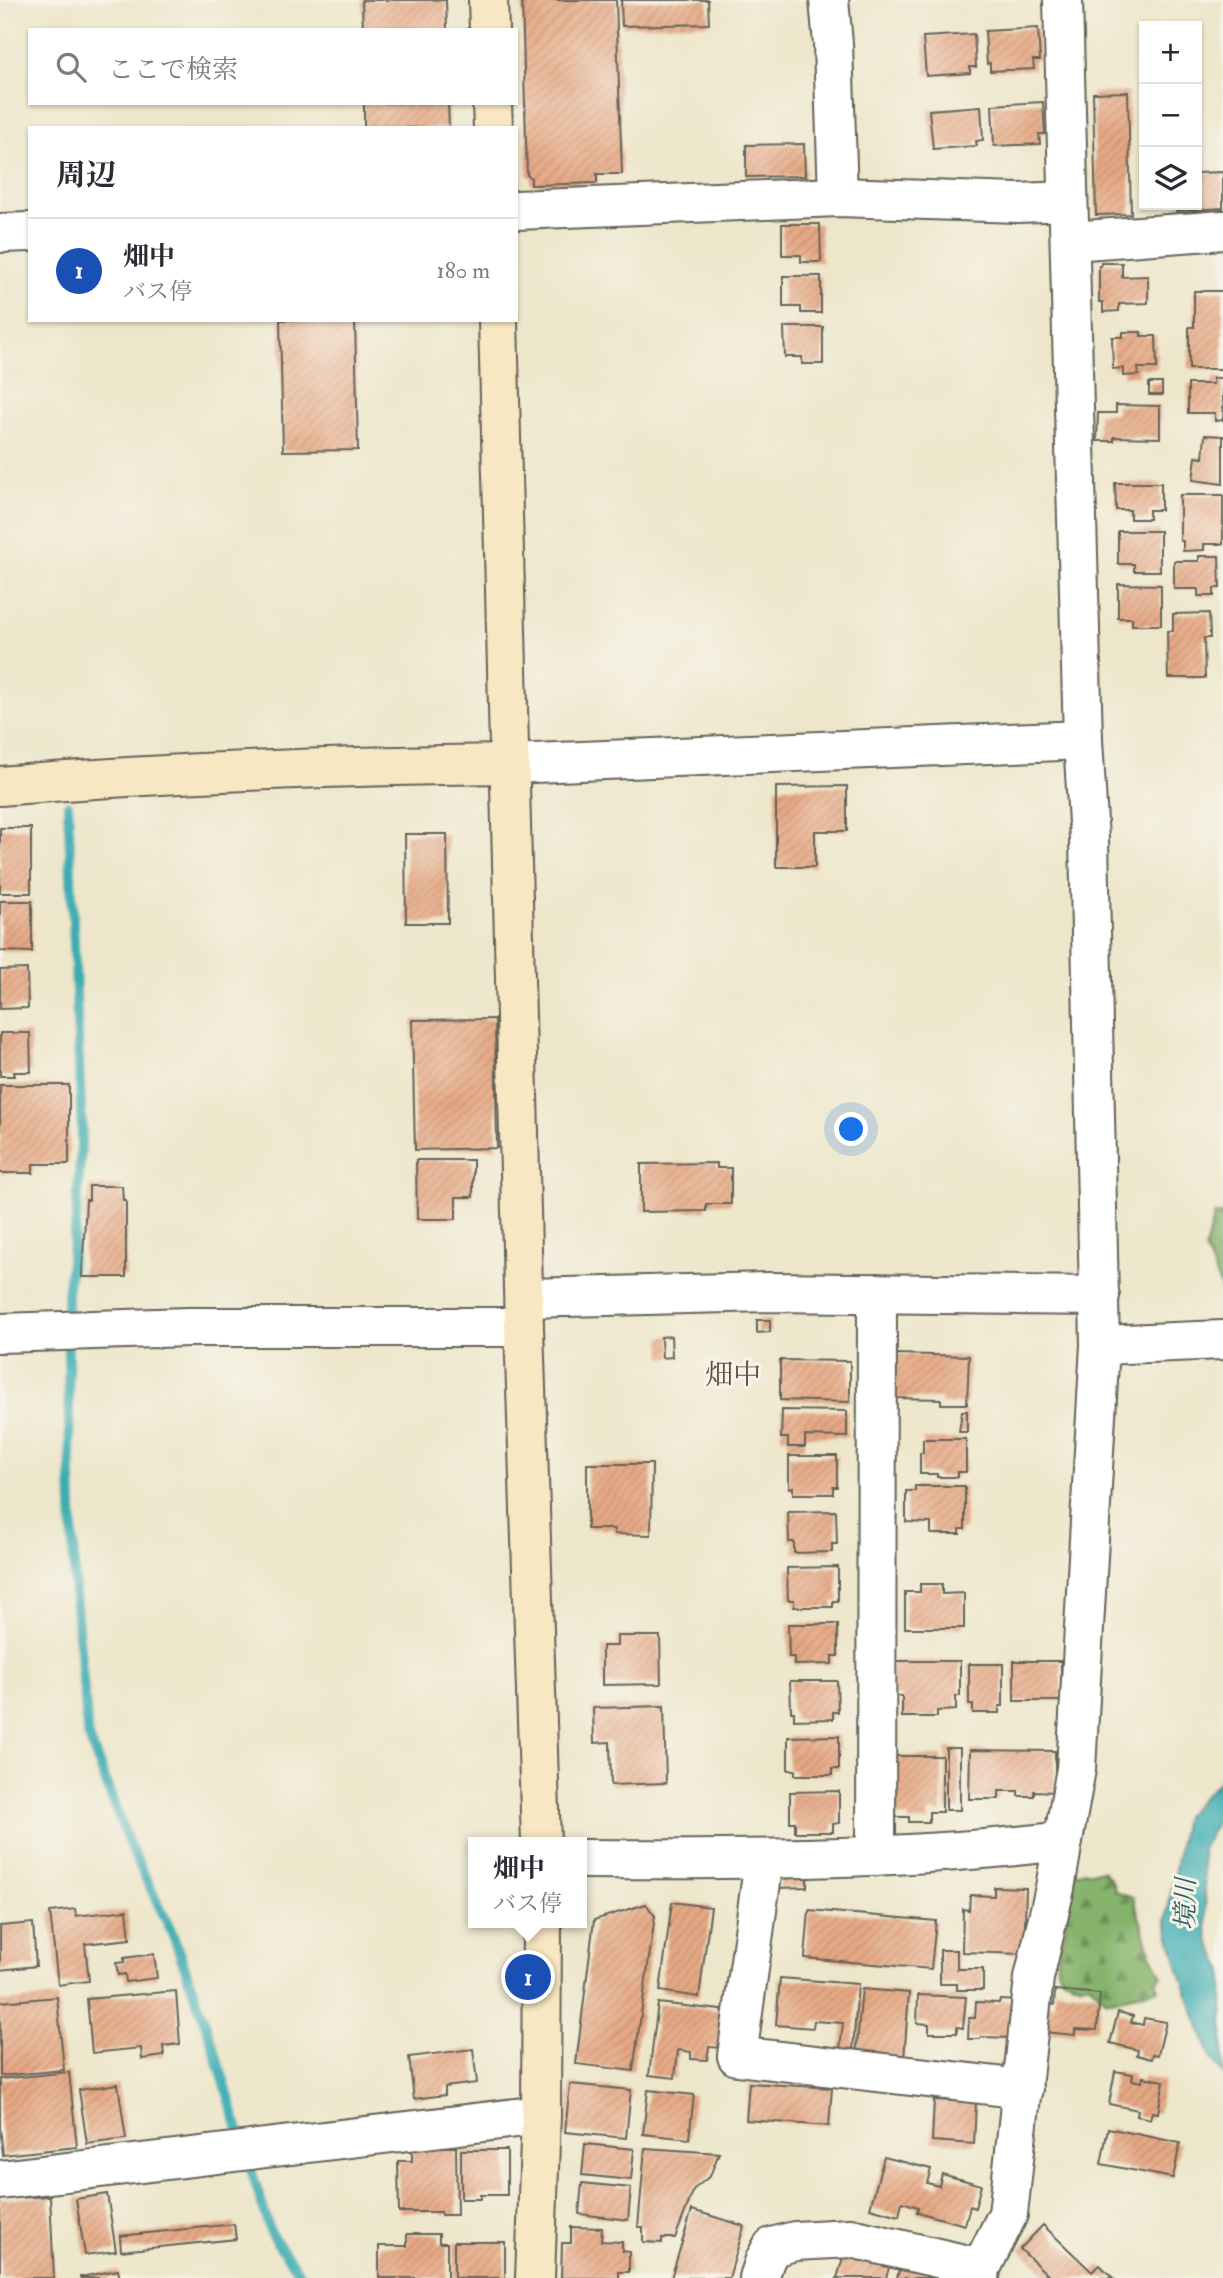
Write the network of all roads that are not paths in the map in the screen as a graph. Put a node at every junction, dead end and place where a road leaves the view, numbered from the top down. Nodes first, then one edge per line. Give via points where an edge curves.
1 (488, 0) edge
2 (829, 0) edge
3 (1063, 0) edge
4 (489, 28) edge
5 (492, 105) edge
6 (493, 126) edge
7 (838, 197) junction
8 (1068, 201) junction
9 (518, 210) edge
10 (1223, 230) edge
11 (28, 232) edge
12 (0, 233) edge
13 (1071, 241) junction
14 (498, 322) edge
15 (1083, 740) junction
16 (510, 764) junction
17 (0, 786) edge
18 (877, 1293) junction
19 (1100, 1296) junction
20 (524, 1312) junction
21 (0, 1333) edge
22 (1223, 1340) edge
23 (1100, 1345) junction
24 (541, 1837) edge
25 (1063, 1841) junction
26 (876, 1856) junction
27 (587, 1859) edge
28 (764, 1860) junction
29 (542, 1928) edge
30 (1023, 2089) junction
31 (541, 2115) junction
32 (0, 2180) edge
33 (981, 2273) edge
34 (535, 2278) edge
35 (759, 2278) edge

1 - 4 street
2 - 7 street
3 - 8 street
5 - 6 street
7 - 8 street
7 - 9 street
8 - 13 street
10 - 13 street
11 - 12 street
13 - 15 street
14 - 16 street
15 - 16 street
15 - 19 street
16 - 17 street via 353,766
16 - 20 street
18 - 19 street
18 - 20 street via 769,1292
18 - 26 street
19 - 23 street
20 - 21 street
20 - 24 street
22 - 23 street
23 - 25 street via 1076,1769
25 - 26 street
25 - 30 street via 1034,1978
26 - 28 street
27 - 28 street
28 - 30 street via 737,2056
29 - 31 street
30 - 33 street via 1008,2214
31 - 32 street
31 - 34 street
33 - 35 street via 851,2238 772,2247

